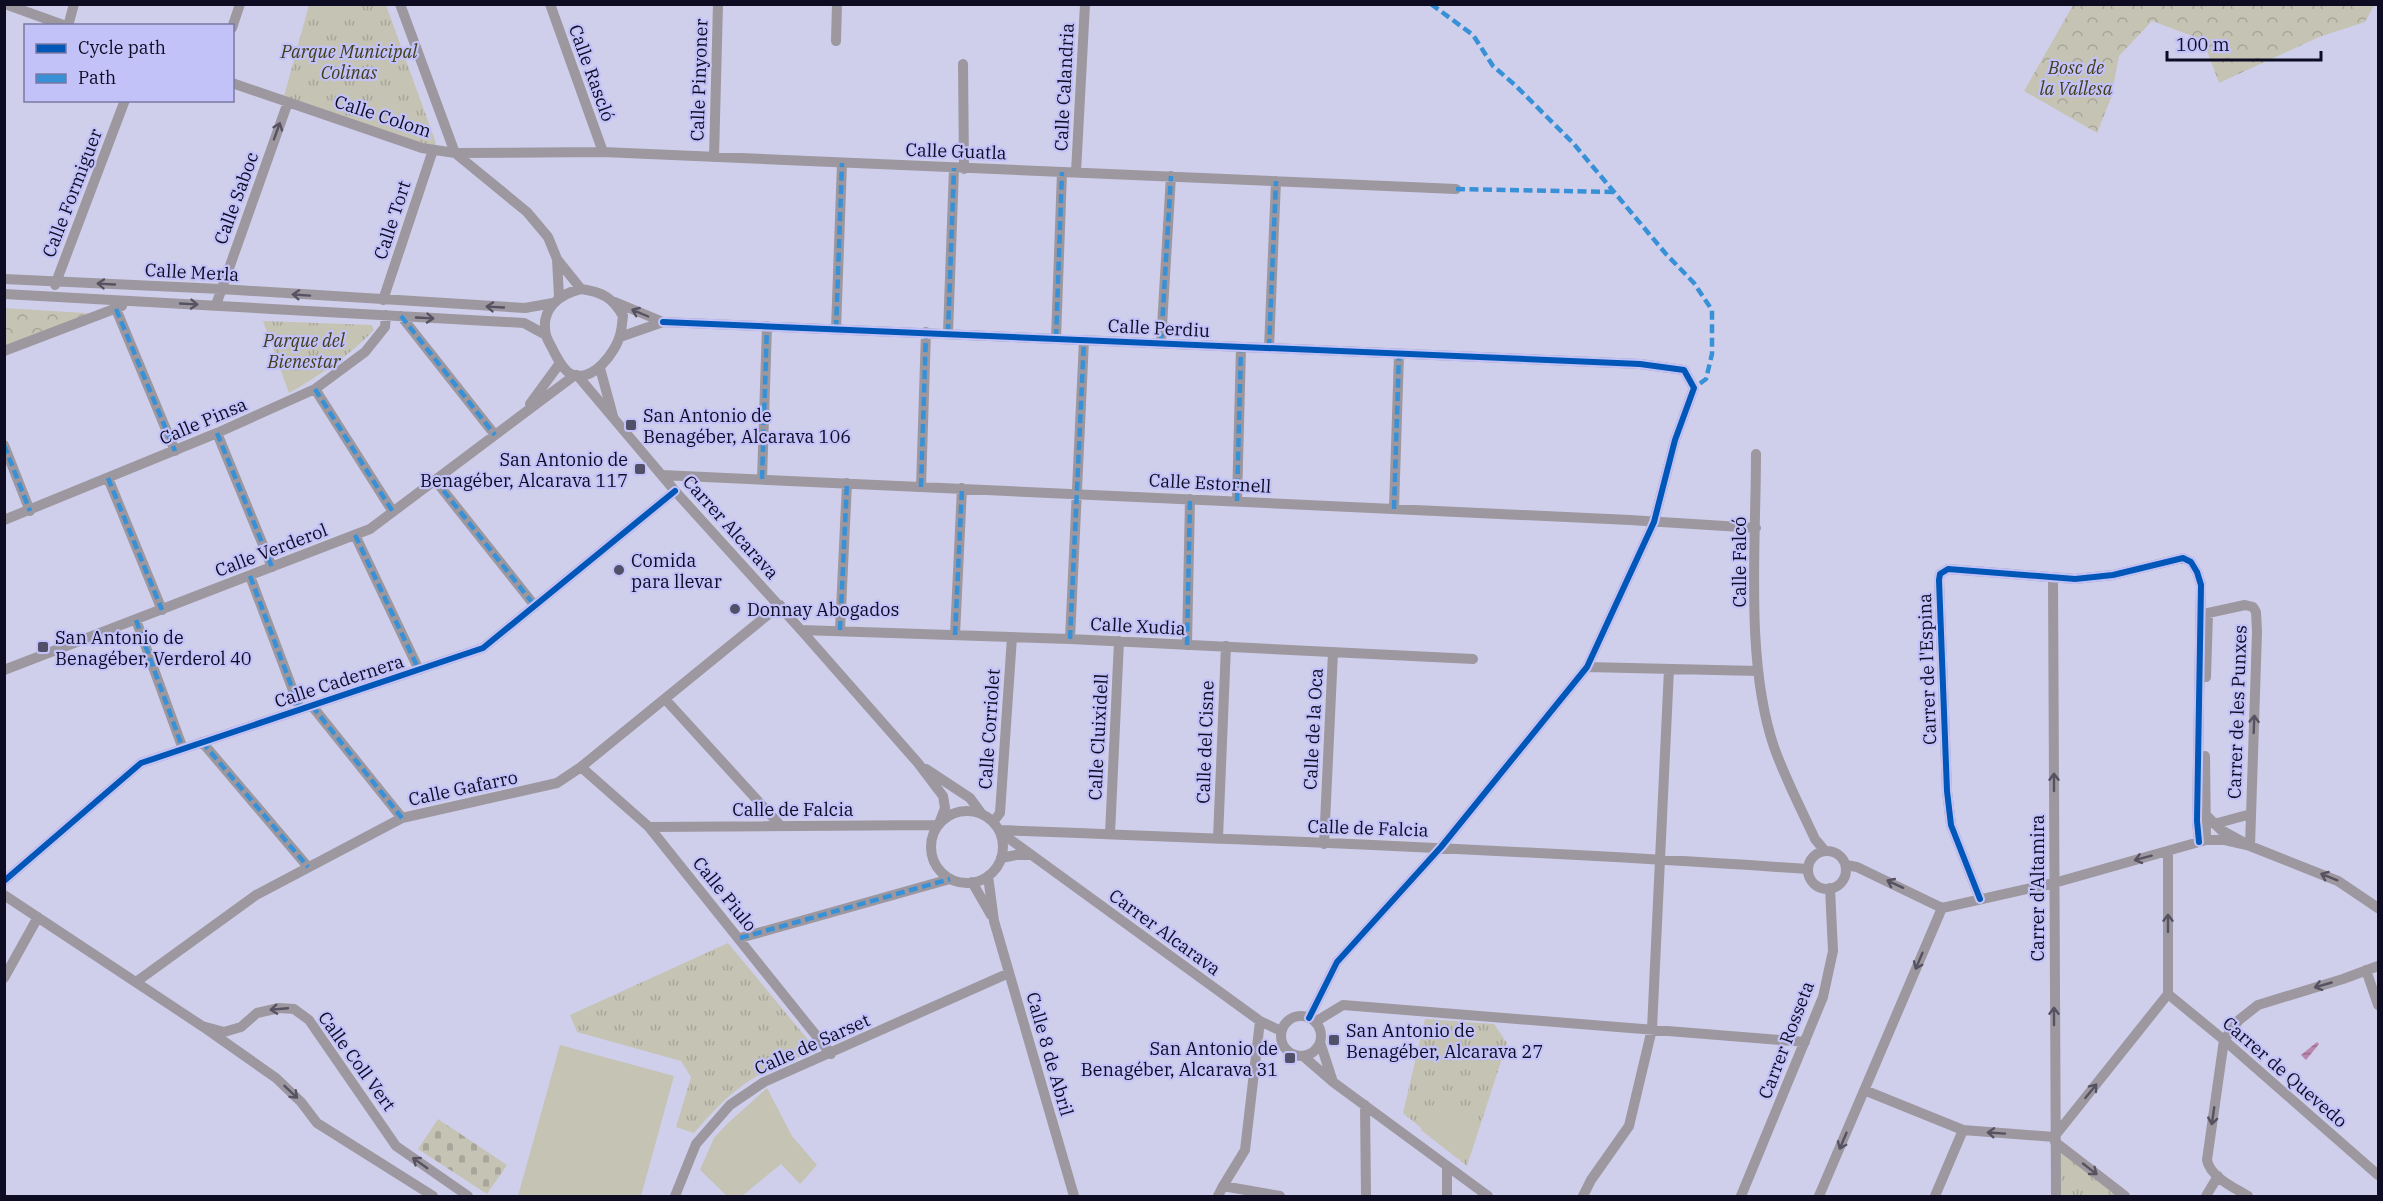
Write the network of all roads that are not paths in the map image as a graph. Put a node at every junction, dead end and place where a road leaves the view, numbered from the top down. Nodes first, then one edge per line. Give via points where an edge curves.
1 (5, 4) edge
2 (74, 4) edge
3 (240, 4) edge
4 (400, 4) edge
5 (550, 4) edge
6 (718, 4) edge
7 (837, 4) edge
8 (1085, 4) edge
9 (61, 24) edge
10 (68, 24) edge
11 (233, 24) edge
12 (836, 41) dead end
13 (963, 64) dead end
14 (234, 84) edge
15 (124, 102) edge
16 (288, 102) junction
17 (432, 150) junction
18 (603, 152) junction
19 (455, 153) junction
20 (714, 157) junction
21 (842, 163) junction
22 (959, 169) junction
23 (1062, 172) junction
24 (1076, 172) junction
25 (1171, 176) junction
26 (1276, 181) junction
27 (1456, 189) dead end
28 (557, 260) junction
29 (4, 279) edge
30 (56, 281) junction
31 (221, 289) junction
32 (581, 289) junction
33 (4, 294) edge
34 (51, 297) junction
35 (385, 300) junction
36 (556, 300) junction
37 (136, 301) junction
38 (615, 302) junction
39 (216, 305) junction
40 (116, 309) junction
41 (389, 316) junction
42 (663, 322) junction
43 (767, 326) junction
44 (836, 328) junction
45 (926, 333) junction
46 (948, 333) junction
47 (546, 335) junction
48 (620, 337) junction
49 (1056, 338) junction
50 (1084, 340) junction
51 (1161, 343) junction
52 (1241, 346) junction
53 (1269, 348) junction
54 (4, 351) edge
55 (1399, 354) junction
56 (560, 363) junction
57 (600, 368) junction
58 (576, 375) junction
59 (315, 389) junction
60 (524, 413) junction
61 (615, 422) junction
62 (217, 433) junction
63 (495, 435) junction
64 (4, 445) edge
65 (175, 451) junction
66 (1756, 454) dead end
67 (662, 475) junction
68 (108, 478) junction
69 (762, 479) junction
70 (435, 480) junction
71 (847, 483) junction
72 (921, 487) junction
73 (962, 488) junction
74 (675, 491) junction
75 (1075, 494) junction
76 (1190, 499) junction
77 (1237, 501) junction
78 (1394, 508) junction
79 (30, 511) junction
80 (393, 512) junction
81 (4, 520) edge
82 (1654, 522) junction
83 (1756, 528) junction
84 (355, 535) junction
85 (272, 567) junction
86 (250, 576) junction
87 (2053, 578) junction
88 (780, 605) junction
89 (535, 606) junction
90 (162, 610) junction
91 (136, 620) junction
92 (801, 630) junction
93 (840, 630) junction
94 (955, 635) junction
95 (1012, 637) junction
96 (1070, 639) junction
97 (1119, 641) junction
98 (1187, 645) junction
99 (1226, 646) junction
100 (1333, 652) junction
101 (1473, 659) dead end
102 (1587, 667) junction
103 (1669, 669) junction
104 (4, 670) edge
105 (419, 670) junction
106 (1758, 670) junction
107 (665, 699) junction
108 (312, 705) junction
109 (300, 709) junction
110 (202, 742) junction
111 (183, 749) junction
112 (918, 763) junction
113 (581, 767) junction
114 (981, 813) junction
115 (2205, 814) junction
116 (2251, 814) junction
117 (402, 818) junction
118 (939, 823) junction
119 (779, 824) junction
120 (2214, 824) junction
121 (649, 827) junction
122 (997, 828) junction
123 (1110, 834) junction
124 (1218, 838) junction
125 (2202, 841) junction
126 (1324, 844) junction
127 (2250, 846) junction
128 (1441, 847) junction
129 (1825, 851) junction
130 (2168, 852) junction
131 (1031, 855) junction
132 (1001, 858) junction
133 (1661, 859) junction
134 (1846, 865) junction
135 (309, 867) junction
136 (1808, 869) junction
137 (988, 876) junction
138 (950, 879) junction
139 (4, 881) edge
140 (972, 882) junction
141 (2054, 883) junction
142 (1830, 888) junction
143 (4, 895) edge
144 (1980, 899) junction
145 (1942, 908) junction
146 (2379, 908) edge
147 (38, 917) junction
148 (994, 921) junction
149 (740, 938) junction
150 (2379, 966) edge
151 (2366, 970) junction
152 (1009, 974) junction
153 (4, 978) edge
154 (136, 982) junction
155 (2168, 994) junction
156 (2379, 1005) edge
157 (1312, 1020) junction
158 (1260, 1022) junction
159 (202, 1026) junction
160 (1652, 1029) junction
161 (1281, 1031) junction
162 (2224, 1040) junction
163 (1320, 1042) junction
164 (1805, 1042) junction
165 (831, 1054) junction
166 (1304, 1056) junction
167 (1333, 1082) junction
168 (1864, 1090) junction
169 (1365, 1105) junction
170 (1963, 1130) junction
171 (2055, 1140) junction
172 (1447, 1166) junction
173 (2379, 1175) edge
174 (2218, 1176) junction
175 (1221, 1191) edge
176 (433, 1197) edge
177 (468, 1197) edge
178 (675, 1197) edge
179 (1074, 1197) edge
180 (1280, 1197) edge
181 (1366, 1197) edge
182 (1447, 1197) edge
183 (1488, 1197) edge
184 (1583, 1197) edge
185 (1741, 1197) edge
186 (1820, 1197) edge
187 (1935, 1197) edge
188 (2056, 1197) edge
189 (2125, 1197) edge
190 (2206, 1197) edge
191 (2248, 1197) edge

1 - 9 street
2 - 10 street
3 - 11 street
4 - 19 street
5 - 18 street, Calle Rascló
6 - 20 street, Calle Pinyoner
7 - 12 street
8 - 24 street, Calle Calandria
13 - 22 street
14 - 16 street, Calle Colom
15 - 30 street, Calle Formiguer
16 - 17 street, Calle Colom
31 -> 16 street, Calle Saboc
17 - 19 street, Calle Colom
17 - 35 street, Calle Tort
18 - 19 street, Calle Guatla
18 - 20 street, Calle Guatla
19 - 28 street via 526,212 548,237
20 - 21 street, Calle Guatla
21 - 22 street, Calle Guatla
21 - 44 street
22 - 23 street, Calle Guatla
22 - 46 street
23 - 24 street, Calle Guatla
23 - 49 street
24 - 25 street, Calle Guatla
25 - 26 street, Calle Guatla
25 - 51 street
26 - 27 street, Calle Guatla
26 - 53 street
28 - 32 street
28 - 36 street
29 - 30 street, Calle Merla
31 -> 30 street, Calle Merla
30 - 34 street, Calle Formiguer
35 -> 31 street, Calle Merla
31 - 39 street, Calle Saboc
32 - 36 street
32 - 38 street via 596,291
33 - 34 street, Calle Merla
34 - 37 street, Calle Merla
36 -> 35 street, Calle Merla via 525,308
35 - 41 street
35 - 41 street
36 - 47 street via 547,312
37 -> 39 street, Calle Merla
37 - 40 street
42 -> 38 street, Calle Perdiu
38 - 48 street via 623,316
39 - 41 street, Calle Merla
40 - 54 street
40 - 65 street
41 -> 47 street, Calle Merla via 524,323
41 - 59 street, Calle Pinsa via 365,352
41 - 63 street
42 - 43 street, Calle Perdiu
42 - 48 street, Calle Perdiu
43 - 44 street, Calle Perdiu
43 - 69 street
44 - 45 street, Calle Perdiu
45 - 46 street, Calle Perdiu
45 - 72 street
46 - 49 street, Calle Perdiu
47 - 56 street
48 - 57 street
49 - 50 street, Calle Perdiu
50 - 51 street, Calle Perdiu
50 - 75 street
51 - 52 street, Calle Perdiu
52 - 53 street, Calle Perdiu
52 - 77 street
53 - 55 street, Calle Perdiu
55 - 78 street
55 - 82 street, Calle Perdiu via 1684,370 1694,387 1675,440
56 - 58 street
56 - 60 street, Calle Verderol
57 - 58 street via 588,375
57 - 61 street, Carrer Alcarava
58 - 60 street, Calle Verderol
58 - 61 street, Carrer Alcarava
59 - 62 street, Calle Pinsa
59 - 80 street
60 - 63 street, Calle Verderol
61 - 67 street, Carrer Alcarava
62 - 65 street, Calle Pinsa
62 - 85 street
63 - 70 street, Calle Verderol
64 - 79 street
65 - 68 street, Calle Pinsa
66 - 83 street, Calle Falcó
67 - 69 street, Calle Estornell
67 - 74 street, Carrer Alcarava
68 - 79 street, Calle Pinsa
68 - 90 street
69 - 71 street, Calle Estornell
70 - 80 street, Calle Verderol
70 - 89 street
71 - 72 street, Calle Estornell
71 - 93 street
72 - 73 street, Calle Estornell
73 - 75 street, Calle Estornell
73 - 94 street
74 - 88 street, Carrer Alcarava
74 - 89 street, Calle Cadernera
75 - 76 street, Calle Estornell
75 - 96 street
76 - 77 street, Calle Estornell
76 - 98 street
77 - 78 street, Calle Estornell
78 - 82 street, Calle Estornell
79 - 81 street, Calle Pinsa
80 - 84 street, Calle Verderol
82 - 83 street, Calle Estornell
82 - 102 street
83 - 106 street, Calle Falcó
84 - 85 street, Calle Verderol
84 - 105 street
85 - 86 street, Calle Verderol
86 - 90 street, Calle Verderol
86 - 109 street
87 - 125 street, Carrer de l'Espina via 2113,575 2183,558 2198,572 2201,585 2197,821
141 -> 87 street, Carrer d'Altamira
87 - 144 street, Carrer de l'Espina via 1959,568 1940,574 1951,825
88 - 92 street, Carrer Alcarava
88 - 107 street, Calle Gafarro
89 - 105 street, Calle Cadernera via 483,648
90 - 91 street, Calle Verderol
91 - 104 street, Calle Verderol
91 - 111 street
92 - 93 street, Calle Xudia
92 - 112 street, Carrer Alcarava
93 - 94 street, Calle Xudia
94 - 95 street, Calle Xudia
95 - 96 street, Calle Xudia
95 - 122 street, Calle Corriolet
96 - 97 street, Calle Xudia
97 - 98 street, Calle Xudia
97 - 123 street, Calle Cluixidell
98 - 99 street, Calle Xudia
99 - 100 street, Calle Xudia
99 - 124 street, Calle del Cisne
100 - 101 street, Calle Xudia
100 - 126 street, Calle de la Oca
102 - 103 street
102 - 128 street
103 - 106 street
103 - 133 street
105 - 108 street, Calle Cadernera
106 - 129 street via 1774,746 1815,839
107 - 113 street, Calle Gafarro
107 - 119 street
108 - 109 street, Calle Cadernera
108 - 117 street
109 - 110 street, Calle Cadernera
110 - 111 street, Calle Cadernera
110 - 135 street
111 - 139 street, Calle Cadernera via 141,763
112 - 114 street, Carrer Alcarava via 970,798
112 - 118 street, Carrer Alcarava via 943,796 945,808
113 - 117 street, Calle Gafarro via 557,783
113 - 121 street, Calle Piulo
114 - 118 street via 960,811
114 - 122 street
116 -> 115 street, Carrer de les Punxes via 2257,632 2256,612 2245,606 2208,614
115 - 120 street, Carrer de les Punxes
115 - 125 street, Carrer de les Punxes
116 - 120 street, Carrer de les Punxes
116 - 127 street, Carrer de les Punxes
117 - 135 street, Calle Gafarro
118 - 119 street, Calle de Falcia
118 - 138 street via 930,851 941,872
119 - 121 street, Calle de Falcia
120 - 127 street, Carrer de les Punxes
121 - 149 street, Calle Piulo
122 - 123 street, Calle de Falcia
122 - 131 street, Carrer Alcarava
122 - 132 street via 1003,849
123 - 124 street, Calle de Falcia
124 - 126 street, Calle de Falcia
125 - 127 street via 2224,840
125 - 130 street
126 - 128 street, Calle de Falcia
146 -> 127 street via 2338,881
128 - 133 street, Calle de Falcia
128 - 157 street via 1337,962
129 - 134 street via 1837,854
129 - 136 street via 1815,855
130 -> 141 street
155 -> 130 street
131 - 132 street
131 - 158 street, Carrer Alcarava
132 - 137 street
133 - 136 street, Calle de Falcia
133 - 160 street
134 - 142 street via 1843,879
145 -> 134 street
135 - 154 street, Calle Gafarro via 256,895
136 - 142 street via 1815,884
137 - 140 street
137 - 148 street, Calle 8 de Abril
138 - 140 street
138 - 149 street
140 - 148 street, Calle 8 de Abril
141 - 144 street
171 -> 141 street, Carrer d'Altamira
142 - 164 street, Carrer Rosseta via 1833,951 1823,997
143 - 147 street, Calle Coll Vert
144 - 145 street
145 -> 168 street
147 - 153 street
147 - 154 street, Calle Coll Vert
148 - 152 street, Calle 8 de Abril
149 - 165 street, Calle Piulo
150 - 151 street
151 - 156 street
151 -> 162 street via 2258,1005 2239,1020
152 - 165 street, Calle de Sarset
152 - 179 street, Calle 8 de Abril
154 - 159 street, Calle Coll Vert
155 - 162 street, Carrer de Quevedo
171 -> 155 street
157 - 160 street via 1343,1005
157 - 161 street via 1293,1018
157 - 163 street via 1321,1033
158 - 161 street, Carrer Alcarava
158 - 175 street via 1245,1150
159 -> 176 street, Calle Coll Vert via 276,1078 302,1102 317,1123
177 -> 159 street, Calle Coll Vert via 396,1146 309,1020 294,1009 257,1013 241,1027 224,1032
160 - 164 street
160 - 184 street via 1629,1126
161 - 166 street via 1288,1052
162 - 173 street, Carrer de Quevedo
162 -> 174 street via 2207,1160 2208,1167
163 - 166 street
163 - 167 street
164 - 185 street, Carrer Rosseta
165 - 178 street, Calle de Sarset via 764,1082 730,1105 696,1144
166 - 167 street
167 - 169 street
168 - 170 street
168 -> 186 street
169 - 172 street
169 - 181 street
171 -> 170 street
170 - 187 street
171 - 188 street, Carrer d'Altamira
171 -> 189 street
172 - 182 street
172 - 183 street
174 - 190 street
174 - 191 street
175 - 180 street

